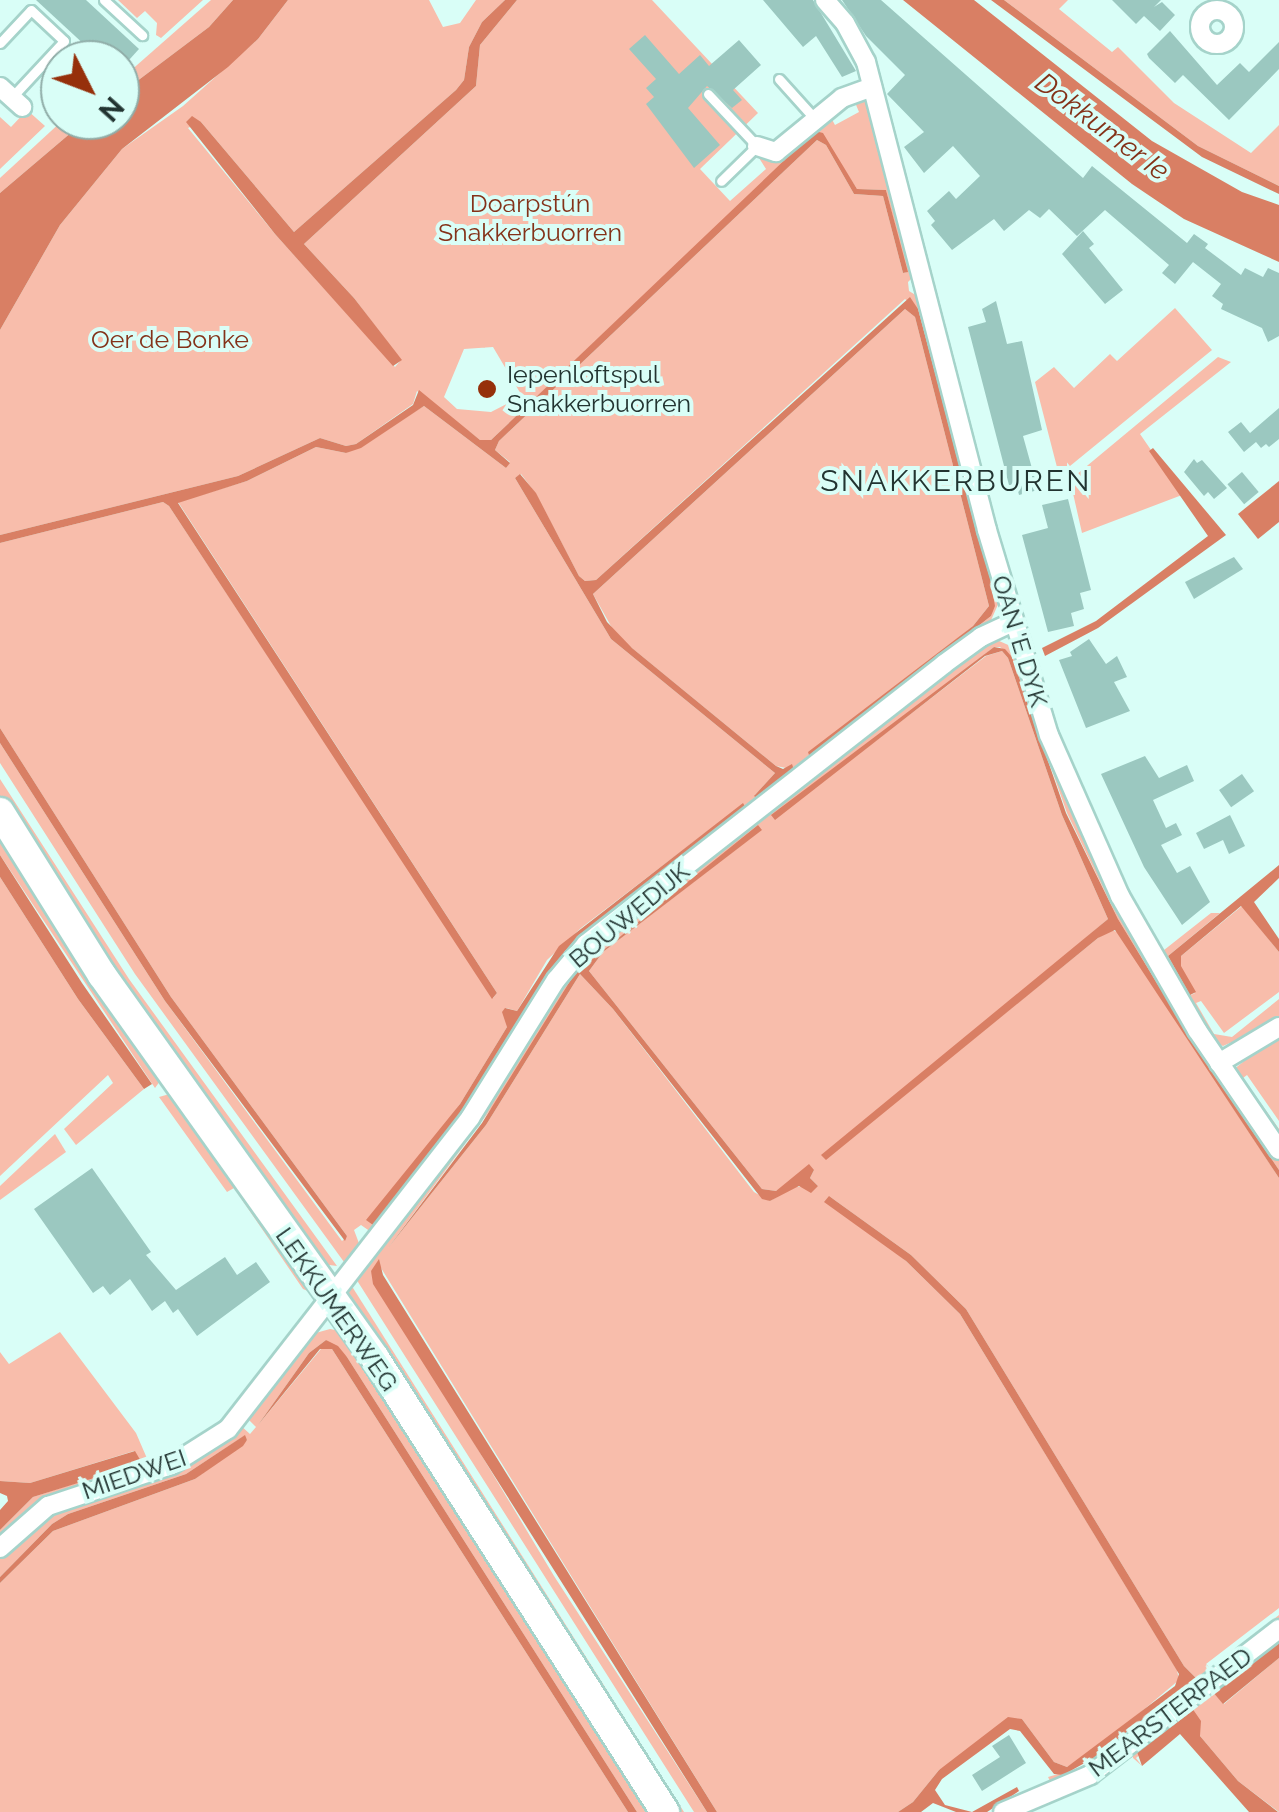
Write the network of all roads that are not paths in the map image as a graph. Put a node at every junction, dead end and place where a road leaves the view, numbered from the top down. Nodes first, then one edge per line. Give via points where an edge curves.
1 (104, 0) edge
2 (824, 0) edge
3 (1190, 0) edge
4 (1205, 14) dead end
5 (142, 35) dead end
6 (0, 44) edge
7 (779, 79) dead end
8 (872, 87) junction
9 (708, 94) dead end
10 (11, 97) edge
11 (815, 119) junction
12 (757, 146) junction
13 (720, 181) dead end
14 (1013, 622) junction
15 (0, 812) edge
16 (1279, 1027) edge
17 (1219, 1063) junction
18 (1279, 1150) edge
19 (332, 1294) junction
20 (0, 1548) edge
21 (1279, 1629) edge
22 (665, 1812) edge
23 (1003, 1812) edge

1 - 5 lane
2 - 8 street, OAN 'E DYK via 856,40
3 - 4 street
6 - 10 lane via 31,10 64,40
7 - 11 lane
8 - 11 street via 842,98
8 - 14 street, OAN 'E DYK
9 - 12 lane
11 - 12 street via 776,152
12 - 13 lane
14 - 17 street, OAN 'E DYK via 1049,735 1103,864
14 - 19 street, BOUWEDIJK via 944,664 586,944 470,1118
15 - 19 main road, LEKKUMERWEG via 112,990
16 - 17 street
17 - 18 street, OAN 'E DYK
19 - 20 street, MIEDWEI via 250,1407 212,1442 171,1465 48,1506
19 - 22 main road, LEKKUMERWEG
21 - 23 street, MEARSTERPAED via 1104,1765

